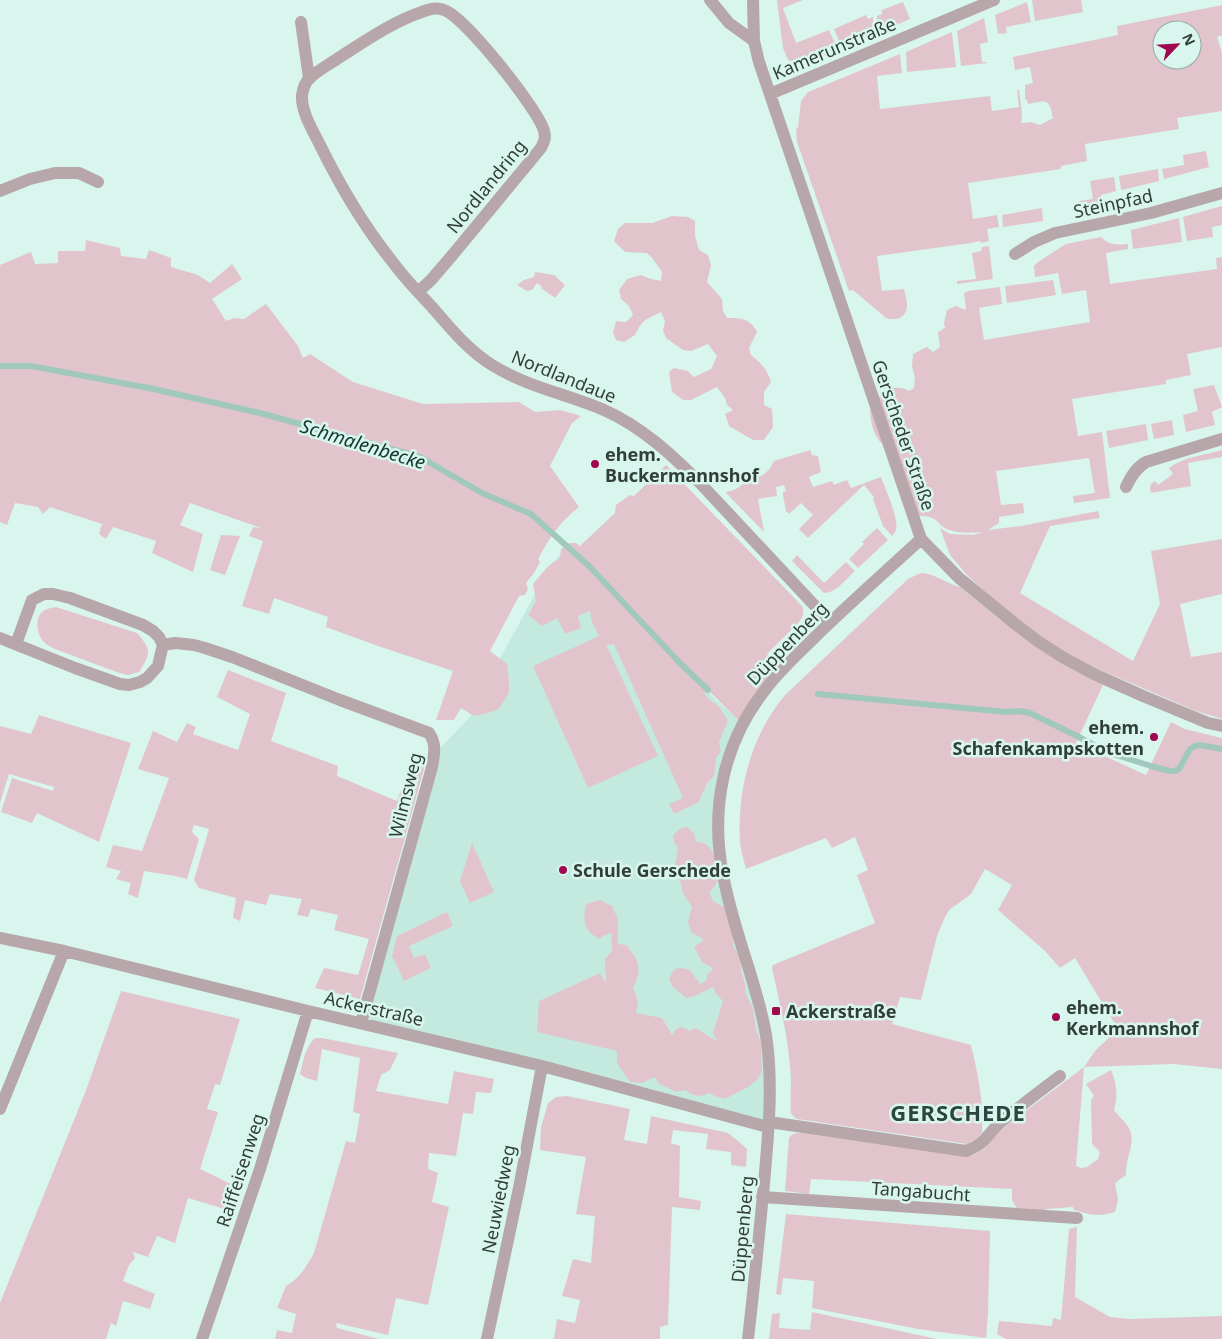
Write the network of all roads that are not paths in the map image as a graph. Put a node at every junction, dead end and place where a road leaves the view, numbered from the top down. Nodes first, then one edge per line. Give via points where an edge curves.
1 (710, 0) edge
2 (753, 0) edge
3 (994, 0) edge
4 (301, 22) dead end
5 (754, 41) junction
6 (310, 78) junction
7 (770, 94) junction
8 (98, 182) dead end
9 (0, 191) edge
10 (1222, 193) edge
11 (1015, 254) dead end
12 (418, 292) junction
13 (1222, 439) edge
14 (1126, 487) dead end
15 (921, 539) junction
16 (830, 622) junction
17 (0, 638) edge
18 (16, 644) junction
19 (163, 645) junction
20 (1222, 726) edge
21 (0, 938) edge
22 (64, 952) junction
23 (308, 1011) junction
24 (361, 1023) junction
25 (542, 1066) junction
26 (1060, 1076) dead end
27 (0, 1109) edge
28 (768, 1125) junction
29 (762, 1198) junction
30 (1077, 1218) dead end
31 (202, 1339) edge
32 (487, 1339) edge
33 (748, 1339) edge

1 - 5 street via 729,23
2 - 5 street, Gerscheder Straße
3 - 7 street, Kamerunstraße
4 - 6 street, Nordlandaue
5 - 7 street, Gerscheder Straße
6 - 12 street, Nordlandaue via 303,88 304,107 331,168 373,235
6 - 12 street, Nordlandring via 389,28 422,11 443,9 460,21 494,58 542,125 545,139 540,148 445,264
7 - 15 street, Gerscheder Straße
8 - 9 street via 79,173 55,173
10 - 11 street, Steinpfad via 1055,234
12 - 16 street, Nordlandaue via 470,349 493,366 528,383 606,411 655,441 700,483
13 - 14 street via 1146,462 1132,475
15 - 16 street, Düppenberg
15 - 20 street, Gerscheder Straße via 959,578 1064,658 1160,703
16 - 28 street, Düppenberg via 776,676 751,708 730,755 718,806 723,874 767,1041
17 - 18 street
18 - 19 street via 120,684 147,678 158,666
18 - 19 street via 32,600 44,594 54,594 143,625 159,637
19 - 24 street, Wilmsweg via 194,645 232,656 429,733 433,739 432,767
21 - 22 street, Ackerstraße
22 - 23 street, Ackerstraße
22 - 27 street
23 - 24 street, Ackerstraße
23 - 31 street, Raiffeisenweg via 260,1169
24 - 25 street, Ackerstraße
25 - 28 street, Ackerstraße
25 - 32 street, Neuwiedweg
26 - 28 street via 1000,1123 976,1148 966,1151
28 - 29 street, Düppenberg
29 - 30 street, Tangabucht
29 - 33 street, Düppenberg

